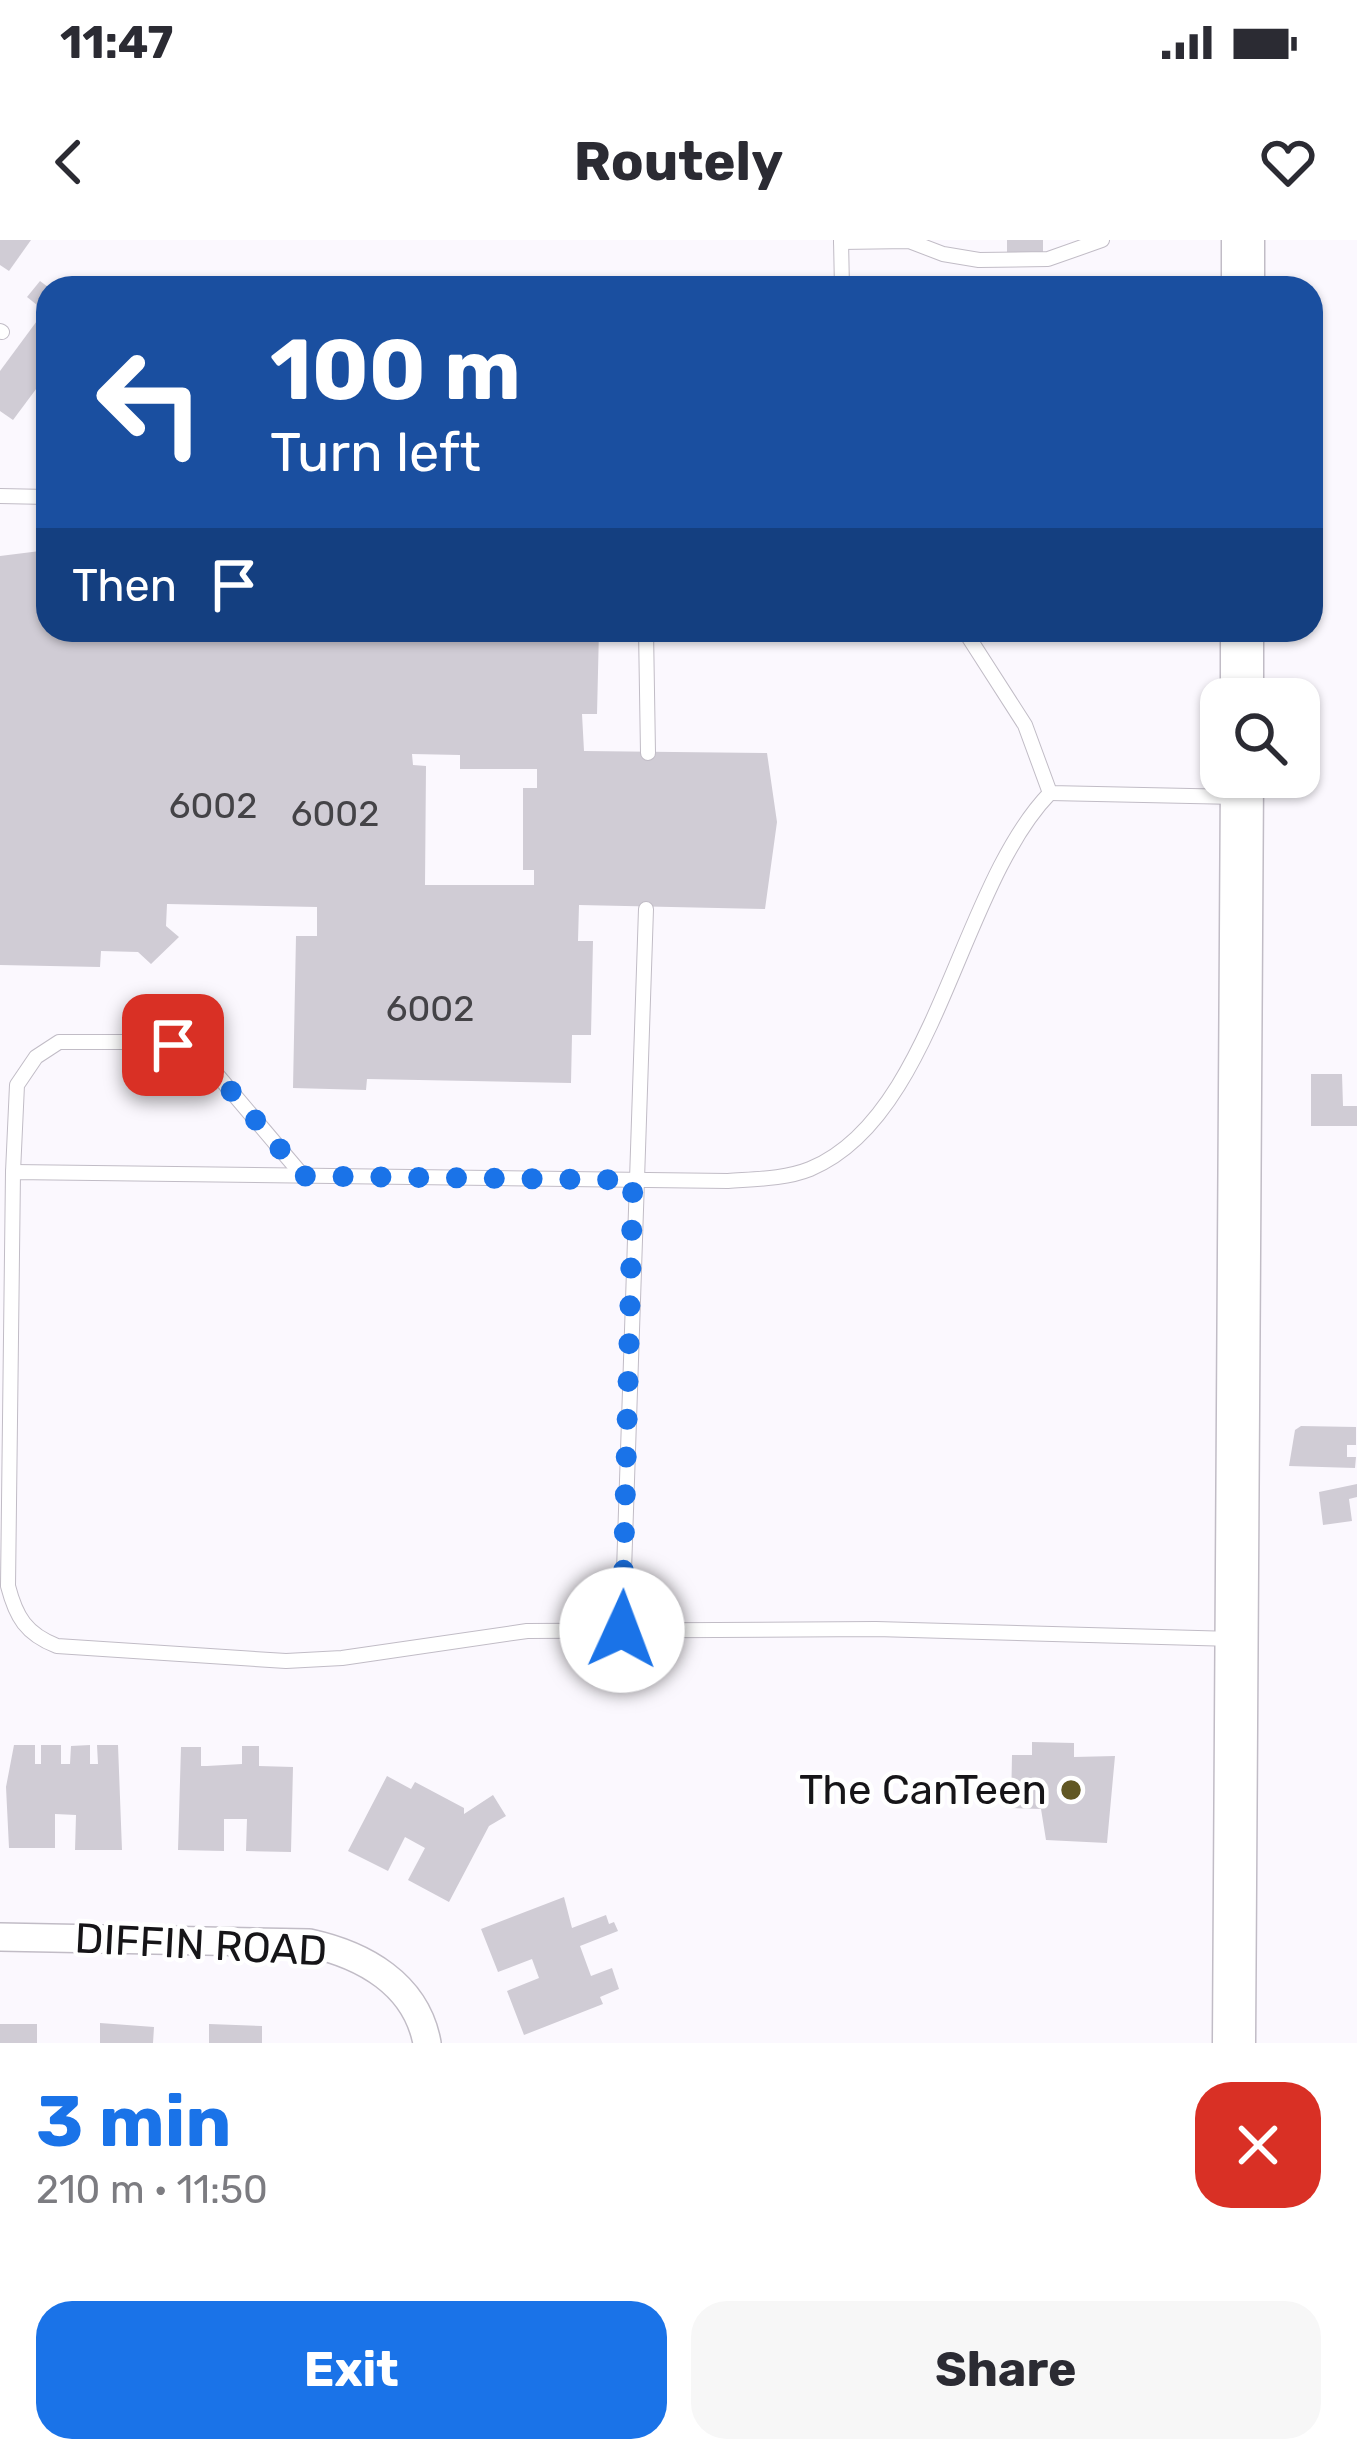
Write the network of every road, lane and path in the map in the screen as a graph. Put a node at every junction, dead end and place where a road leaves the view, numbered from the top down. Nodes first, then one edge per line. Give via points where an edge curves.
1 (1102, 240) edge
2 (1243, 240) edge
3 (841, 241) edge
4 (842, 276) edge
5 (1243, 276) edge
6 (0, 496) edge
7 (36, 497) edge
8 (646, 642) edge
9 (972, 642) edge
10 (1242, 642) edge
11 (1242, 678) edge
12 (648, 753) dead end
13 (1200, 789) edge
14 (1050, 794) junction
15 (1242, 798) edge
16 (646, 909) dead end
17 (13, 1172) junction
18 (303, 1176) junction
19 (633, 1180) junction
20 (622, 1630) junction
21 (1238, 1639) junction
22 (0, 1937) edge
23 (427, 2043) edge
24 (1234, 2043) edge

1 - 3 lane via 1048,259
2 - 5 main road
3 - 4 lane
6 - 7 lane
8 - 12 lane
9 - 14 lane via 1025,725
10 - 11 main road
13 - 14 lane
14 - 19 lane via 1006,850 898,1082 842,1149 810,1169 771,1178
15 - 21 main road
16 - 19 lane
17 - 18 lane
17 - 18 lane via 17,1085 36,1057 59,1042 156,1042 187,1048 208,1064
17 - 20 lane via 8,1536 14,1608 36,1638 57,1646 286,1661 527,1631
18 - 19 lane
19 - 20 lane
20 - 21 lane
21 - 24 main road
22 - 23 street, DIFFIN ROAD via 309,1943 345,1951 406,1995

